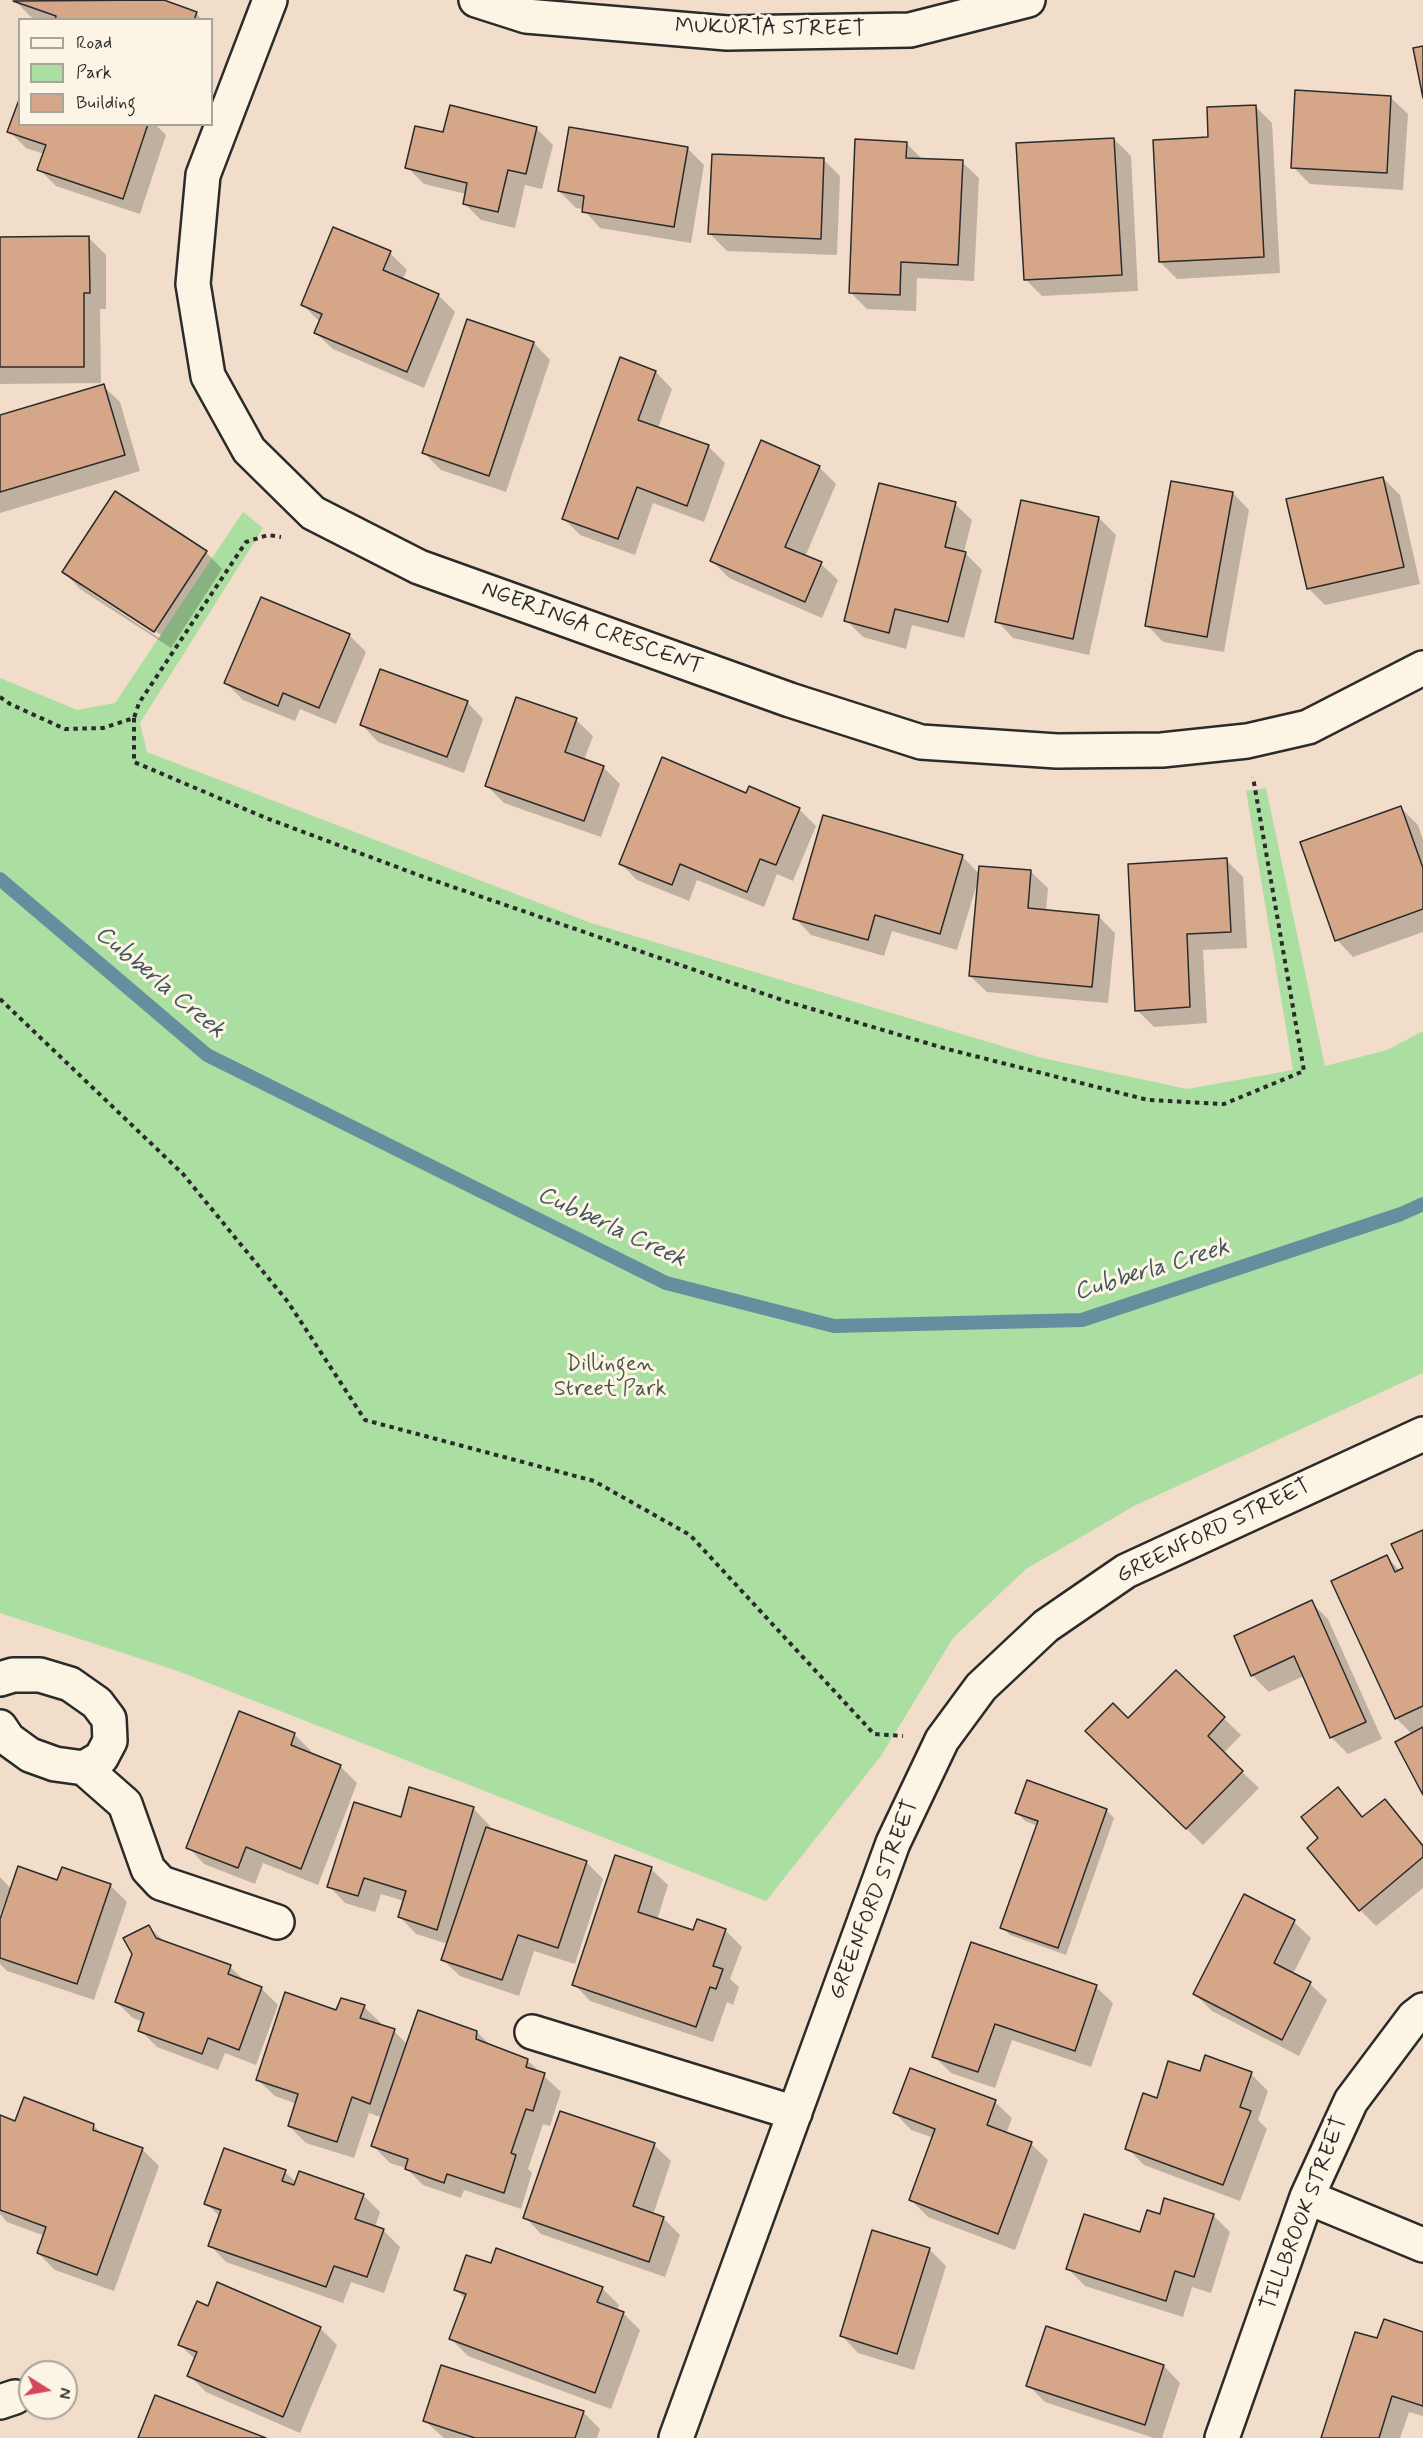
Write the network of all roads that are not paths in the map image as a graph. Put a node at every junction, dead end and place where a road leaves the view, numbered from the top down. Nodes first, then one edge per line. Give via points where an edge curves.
1 (270, 0) edge
2 (476, 0) edge
3 (1028, 0) edge
4 (1423, 668) edge
5 (1423, 1434) edge
6 (0, 1679) edge
7 (0, 1727) edge
8 (84, 1768) junction
9 (277, 1922) dead end
10 (1423, 2010) edge
11 (531, 2032) dead end
12 (795, 2113) junction
13 (1307, 2197) junction
14 (1423, 2245) edge
15 (676, 2438) edge
16 (1222, 2438) edge

1 - 4 street, NGERINGA CRESCENT via 203,175 192,284 208,376 249,450 313,513 419,567 790,700 921,742 1057,752 1162,750 1247,741 1308,727
2 - 3 street, MUKURTA STREET via 526,16 727,33 910,30
5 - 12 street, GREENFORD STREET via 1126,1571 1046,1626 981,1687 942,1740 893,1843
6 - 8 street via 40,1675 70,1684 97,1702 109,1719 110,1741 101,1758
7 - 8 street via 8,1739 30,1755
8 - 9 street via 125,1804 148,1869 161,1883
10 - 13 street, TILLBROOK STREET via 1351,2101
11 - 12 street
12 - 15 street, GREENFORD STREET
13 - 14 street
13 - 16 street, TILLBROOK STREET

